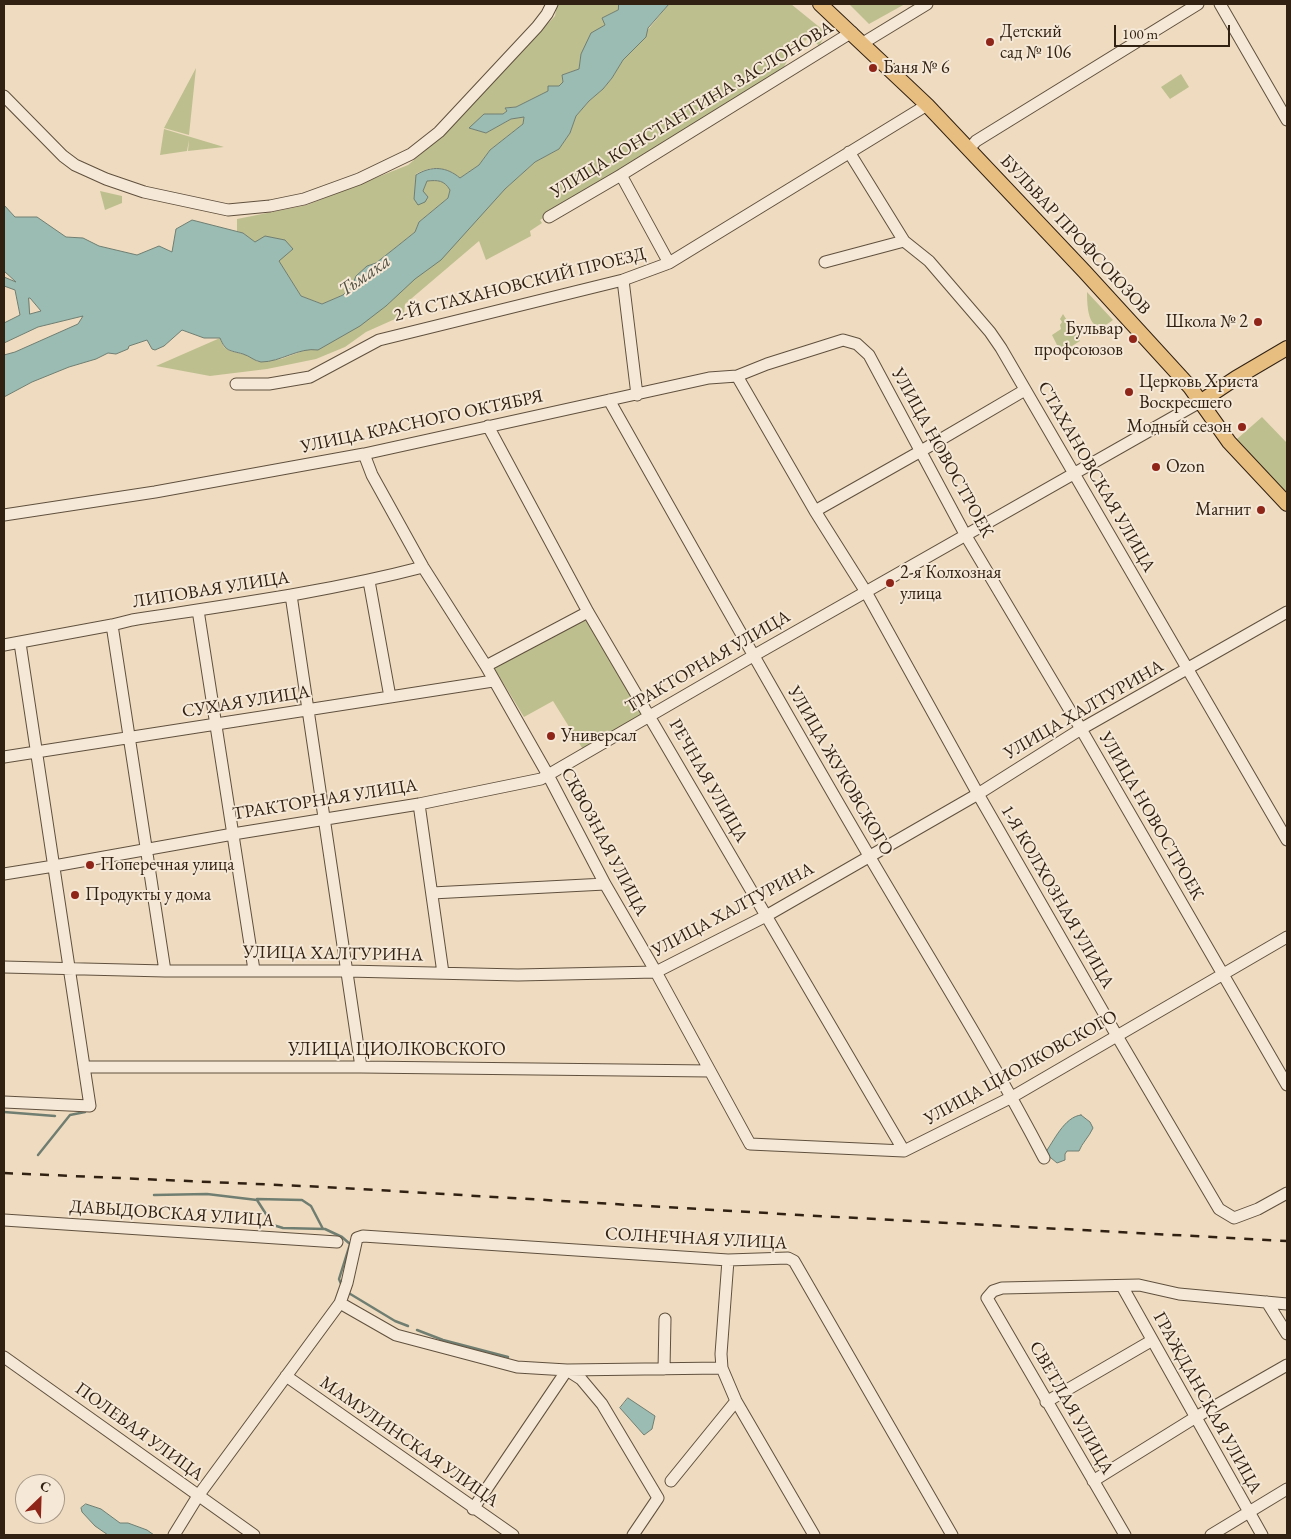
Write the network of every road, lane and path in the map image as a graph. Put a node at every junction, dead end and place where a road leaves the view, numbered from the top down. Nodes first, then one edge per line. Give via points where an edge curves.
1 (552, 4) edge
2 (820, 4) edge
3 (927, 4) edge
4 (1198, 4) edge
5 (1220, 4) edge
6 (852, 32) junction
7 (863, 43) junction
8 (4, 96) edge
9 (927, 105) junction
10 (1287, 120) edge
11 (969, 148) junction
12 (848, 152) junction
13 (621, 175) junction
14 (549, 217) dead end
15 (904, 241) junction
16 (824, 262) dead end
17 (670, 263) junction
18 (623, 280) junction
19 (843, 340) joint
20 (1287, 348) edge
21 (738, 376) junction
22 (236, 384) dead end
23 (1025, 390) junction
24 (637, 395) junction
25 (609, 400) junction
26 (1200, 402) junction
27 (488, 426) junction
28 (921, 451) junction
29 (364, 454) junction
30 (1075, 473) junction
31 (1287, 504) edge
32 (815, 511) junction
33 (4, 515) edge
34 (966, 536) junction
35 (423, 567) junction
36 (370, 581) junction
37 (866, 592) junction
38 (291, 595) junction
39 (198, 610) junction
40 (588, 612) junction
41 (1287, 612) edge
42 (112, 625) junction
43 (20, 643) junction
44 (4, 645) edge
45 (753, 656) junction
46 (486, 666) junction
47 (1187, 670) junction
48 (493, 681) junction
49 (390, 697) junction
50 (308, 710) junction
51 (650, 717) junction
52 (216, 724) junction
53 (1081, 729) junction
54 (129, 737) junction
55 (36, 752) junction
56 (4, 757) edge
57 (548, 776) junction
58 (978, 794) junction
59 (420, 804) junction
60 (324, 820) junction
61 (233, 834) junction
62 (1287, 840) edge
63 (146, 850) junction
64 (869, 857) junction
65 (54, 866) junction
66 (4, 874) edge
67 (605, 884) junction
68 (432, 893) junction
69 (766, 916) junction
70 (1287, 936) edge
71 (4, 967) edge
72 (69, 968) junction
73 (254, 970) junction
74 (165, 971) junction
75 (346, 971) junction
76 (656, 972) junction
77 (443, 973) junction
78 (1223, 975) junction
79 (1117, 1036) junction
80 (84, 1066) junction
81 (361, 1067) junction
82 (710, 1071) junction
83 (1287, 1085) edge
84 (1012, 1097) junction
85 (4, 1102) edge
86 (750, 1144) joint
87 (904, 1151) junction
88 (1044, 1158) dead end
89 (1287, 1193) edge
90 (4, 1220) edge
91 (337, 1242) dead end
92 (728, 1260) junction
93 (1122, 1286) junction
94 (342, 1299) junction
95 (1268, 1302) junction
96 (1287, 1304) edge
97 (665, 1319) dead end
98 (1287, 1334) edge
99 (1151, 1341) junction
100 (4, 1357) edge
101 (1287, 1365) edge
102 (722, 1368) junction
103 (664, 1369) junction
104 (567, 1370) junction
105 (286, 1376) junction
106 (736, 1401) junction
107 (1046, 1402) junction
108 (1196, 1417) junction
109 (1093, 1480) junction
110 (671, 1482) dead end
111 (1287, 1489) edge
112 (198, 1496) junction
113 (473, 1509) junction
114 (1248, 1512) junction
115 (174, 1535) edge
116 (254, 1535) edge
117 (513, 1535) edge
118 (633, 1535) edge
119 (814, 1535) edge
120 (952, 1535) edge
121 (1125, 1535) edge
122 (1211, 1535) edge
123 (1262, 1535) edge

1 - 8 street via 537,27 439,132 411,154 359,179 304,199 270,206 228,210 144,192 106,179 63,156
2 - 6 main road, БУЛЬВАР ПРОФСОЮЗОВ
3 - 7 street
4 - 11 street
5 - 10 street
6 - 7 main road, БУЛЬВАР ПРОФСОЮЗОВ
6 - 13 street, УЛИЦА КОНСТАНТИНА ЗАСЛОНОВА
7 - 9 main road, БУЛЬВАР ПРОФСОЮЗОВ
9 - 11 main road, БУЛЬВАР ПРОФСОЮЗОВ
9 - 12 street, 2-Й СТАХАНОВСКИЙ ПРОЕЗД
11 - 26 main road, БУЛЬВАР ПРОФСОЮЗОВ via 1090,277
12 - 15 street, СТАХАНОВСКАЯ УЛИЦА
12 - 17 street, 2-Й СТАХАНОВСКИЙ ПРОЕЗД
13 - 14 street, УЛИЦА КОНСТАНТИНА ЗАСЛОНОВА
13 - 17 street
15 - 16 street
15 - 23 street, СТАХАНОВСКАЯ УЛИЦА via 929,262 990,332
17 - 18 street, 2-Й СТАХАНОВСКИЙ ПРОЕЗД
18 - 22 street, 2-Й СТАХАНОВСКИЙ ПРОЕЗД via 379,340 310,377 269,384
18 - 24 street
19 - 21 street, УЛИЦА КРАСНОГО ОКТЯБРЯ
19 - 28 street, УЛИЦА НОВОСТРОЕК via 858,344 869,356
20 - 26 main road, ТРАКТОРНАЯ УЛИЦА
21 - 24 street, УЛИЦА КРАСНОГО ОКТЯБРЯ via 709,378
21 - 32 street
23 - 28 street
23 - 30 street, СТАХАНОВСКАЯ УЛИЦА
24 - 25 street, УЛИЦА КРАСНОГО ОКТЯБРЯ
25 - 27 street, УЛИЦА КРАСНОГО ОКТЯБРЯ
25 - 45 street, УЛИЦА ЖУКОВСКОГО
26 - 30 street, ТРАКТОРНАЯ УЛИЦА
26 - 31 main road, БУЛЬВАР ПРОФСОЮЗОВ via 1229,442
27 - 29 street, УЛИЦА КРАСНОГО ОКТЯБРЯ
27 - 40 street, РЕЧНАЯ УЛИЦА
28 - 32 street
28 - 34 street, УЛИЦА НОВОСТРОЕК
29 - 33 street, УЛИЦА КРАСНОГО ОКТЯБРЯ via 155,492
29 - 35 street, СКВОЗНАЯ УЛИЦА via 372,475
30 - 34 street, ТРАКТОРНАЯ УЛИЦА
30 - 47 street, СТАХАНОВСКАЯ УЛИЦА
32 - 37 street
34 - 37 street, ТРАКТОРНАЯ УЛИЦА
34 - 53 street, УЛИЦА НОВОСТРОЕК
35 - 36 street, ЛИПОВАЯ УЛИЦА
35 - 46 street, СКВОЗНАЯ УЛИЦА
36 - 38 street, ЛИПОВАЯ УЛИЦА
36 - 49 street
37 - 45 street, ТРАКТОРНАЯ УЛИЦА
37 - 58 street
38 - 39 street, ЛИПОВАЯ УЛИЦА
38 - 50 street
39 - 42 street, ЛИПОВАЯ УЛИЦА
39 - 52 street
40 - 46 street
40 - 51 street, РЕЧНАЯ УЛИЦА
41 - 47 street, УЛИЦА ХАЛТУРИНА
42 - 43 street, ЛИПОВАЯ УЛИЦА
42 - 54 street
43 - 44 street, ЛИПОВАЯ УЛИЦА
43 - 55 street
45 - 51 street, ТРАКТОРНАЯ УЛИЦА
45 - 64 street, УЛИЦА ЖУКОВСКОГО
46 - 48 street, СКВОЗНАЯ УЛИЦА
47 - 53 street, УЛИЦА ХАЛТУРИНА
47 - 62 street, СТАХАНОВСКАЯ УЛИЦА
48 - 49 street, СУХАЯ УЛИЦА
48 - 57 street, СКВОЗНАЯ УЛИЦА
49 - 50 street, СУХАЯ УЛИЦА
50 - 52 street, СУХАЯ УЛИЦА
50 - 60 street
51 - 57 street, ТРАКТОРНАЯ УЛИЦА
51 - 69 street, РЕЧНАЯ УЛИЦА
52 - 54 street, СУХАЯ УЛИЦА
52 - 61 street
53 - 58 street, УЛИЦА ХАЛТУРИНА
53 - 78 street, УЛИЦА НОВОСТРОЕК
54 - 55 street, СУХАЯ УЛИЦА
54 - 63 street
55 - 56 street, СУХАЯ УЛИЦА
55 - 65 street
57 - 59 street, ТРАКТОРНАЯ УЛИЦА
57 - 67 street, СКВОЗНАЯ УЛИЦА
58 - 64 street, УЛИЦА ХАЛТУРИНА
58 - 79 street, 1-Я КОЛХОЗНАЯ УЛИЦА
59 - 60 street, ТРАКТОРНАЯ УЛИЦА
59 - 68 street
60 - 61 street, ТРАКТОРНАЯ УЛИЦА
60 - 75 street
61 - 63 street, ТРАКТОРНАЯ УЛИЦА
61 - 73 street
63 - 65 street, ТРАКТОРНАЯ УЛИЦА
63 - 74 street
64 - 69 street, УЛИЦА ХАЛТУРИНА
64 - 84 street, УЛИЦА ЖУКОВСКОГО
65 - 66 street, ТРАКТОРНАЯ УЛИЦА
65 - 72 street
67 - 68 street
67 - 76 street, СКВОЗНАЯ УЛИЦА
68 - 77 street
69 - 76 street, УЛИЦА ХАЛТУРИНА
69 - 87 street, РЕЧНАЯ УЛИЦА
70 - 78 street, УЛИЦА ЦИОЛКОВСКОГО
71 - 72 street, УЛИЦА ХАЛТУРИНА
72 - 74 street, УЛИЦА ХАЛТУРИНА
72 - 80 street
73 - 74 street, УЛИЦА ХАЛТУРИНА
73 - 75 street, УЛИЦА ХАЛТУРИНА
75 - 77 street, УЛИЦА ХАЛТУРИНА
75 - 81 street
76 - 77 street, УЛИЦА ХАЛТУРИНА
76 - 82 street, СКВОЗНАЯ УЛИЦА
78 - 79 street, УЛИЦА ЦИОЛКОВСКОГО
78 - 83 street, УЛИЦА НОВОСТРОЕК
79 - 84 street, УЛИЦА ЦИОЛКОВСКОГО
79 - 89 street, 1-Я КОЛХОЗНАЯ УЛИЦА via 1219,1208 1234,1218
80 - 81 street, УЛИЦА ЦИОЛКОВСКОГО
80 - 85 street via 90,1106
81 - 82 street, УЛИЦА ЦИОЛКОВСКОГО
82 - 86 street, СКВОЗНАЯ УЛИЦА
84 - 87 street, УЛИЦА ЦИОЛКОВСКОГО
84 - 88 street, УЛИЦА ЖУКОВСКОГО
86 - 87 street, УЛИЦА ЦИОЛКОВСКОГО
90 - 91 street, ДАВЫДОВСКАЯ УЛИЦА
92 - 94 street, СОЛНЕЧНАЯ УЛИЦА via 363,1236 356,1238
92 - 102 street
92 - 120 street, СОЛНЕЧНАЯ УЛИЦА via 788,1258 794,1261
93 - 95 street via 1139,1285 1179,1294
93 - 99 street, ГРАЖДАНСКАЯ УЛИЦА
93 - 107 street, СВЕТЛАЯ УЛИЦА via 1002,1288 987,1298
94 - 104 street via 396,1335 517,1366
94 - 105 street
95 - 96 street
95 - 98 street
97 - 103 street
99 - 107 street
99 - 108 street, ГРАЖДАНСКАЯ УЛИЦА
100 - 112 street, ПОЛЕВАЯ УЛИЦА
101 - 108 street
102 - 103 street
102 - 106 street
103 - 104 street
104 - 113 street
104 - 118 street via 581,1379 602,1404 658,1498
105 - 112 street
105 - 113 street, МАМУЛИНСКАЯ УЛИЦА
106 - 110 street
106 - 119 street
107 - 109 street, СВЕТЛАЯ УЛИЦА
108 - 109 street
108 - 114 street, ГРАЖДАНСКАЯ УЛИЦА
109 - 121 street, СВЕТЛАЯ УЛИЦА
111 - 114 street
112 - 115 street
112 - 116 street, ПОЛЕВАЯ УЛИЦА
113 - 117 street, МАМУЛИНСКАЯ УЛИЦА
114 - 122 street
114 - 123 street, ГРАЖДАНСКАЯ УЛИЦА

